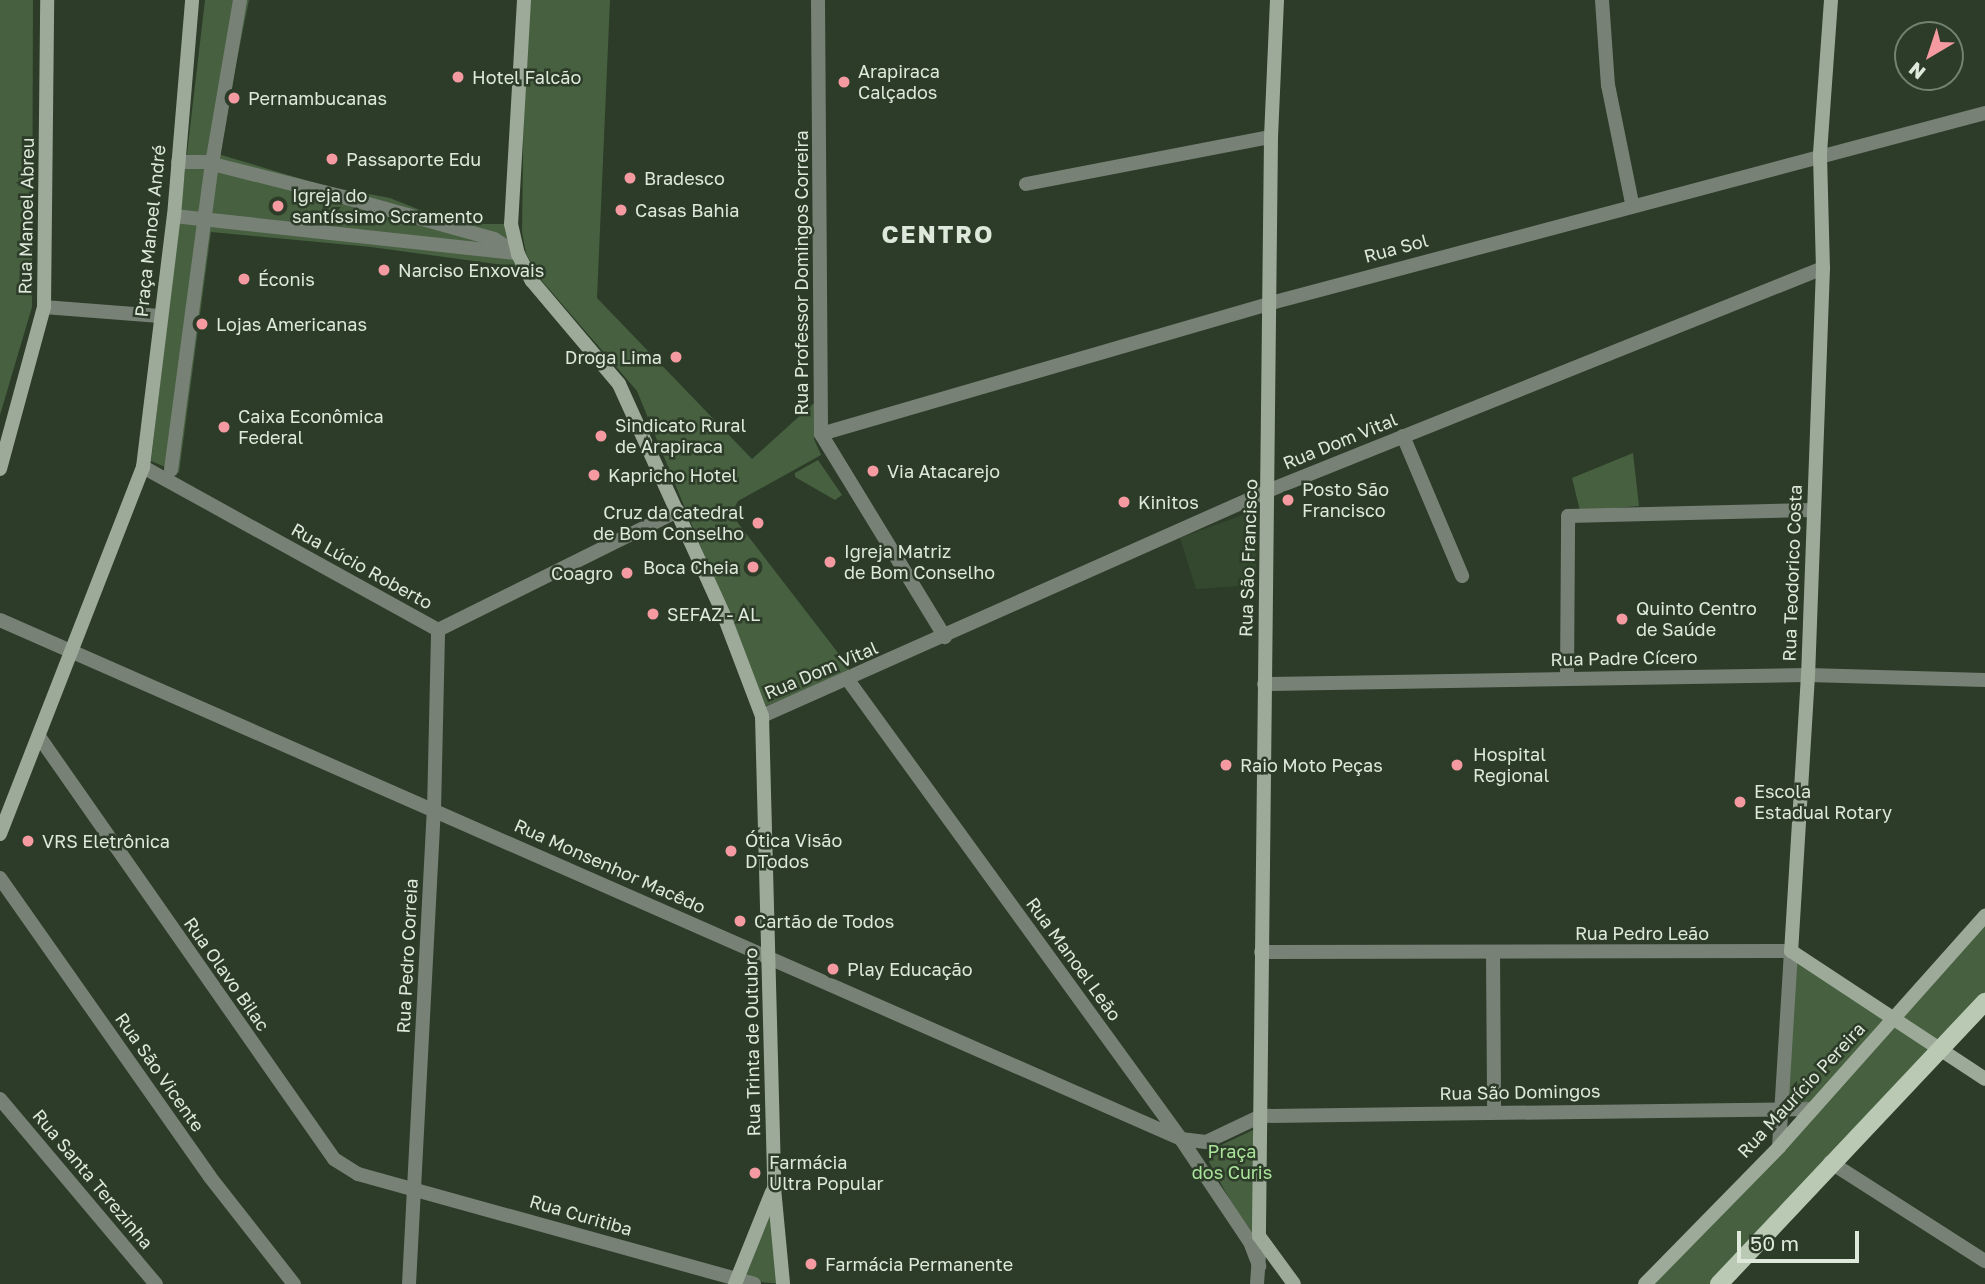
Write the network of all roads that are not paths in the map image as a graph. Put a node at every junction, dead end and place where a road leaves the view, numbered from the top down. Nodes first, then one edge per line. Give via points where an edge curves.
1 (47, 0) edge
2 (192, 0) edge
3 (240, 0) edge
4 (524, 0) edge
5 (818, 0) edge
6 (1277, 0) edge
7 (1602, 0) edge
8 (1831, 0) edge
9 (1985, 113) edge
10 (1272, 137) junction
11 (1820, 155) junction
12 (178, 162) junction
13 (212, 164) junction
14 (1026, 184) dead end
15 (1632, 203) junction
16 (174, 216) junction
17 (205, 219) junction
18 (518, 254) junction
19 (1823, 268) junction
20 (1271, 303) junction
21 (44, 307) junction
22 (160, 317) junction
23 (821, 434) junction
24 (1404, 436) junction
25 (143, 467) junction
26 (0, 469) edge
27 (171, 470) dead end
28 (1270, 490) junction
29 (1813, 510) junction
30 (678, 512) junction
31 (1462, 576) dead end
32 (0, 620) edge
33 (438, 630) junction
34 (945, 637) junction
35 (73, 649) junction
36 (1808, 675) junction
37 (1567, 677) junction
38 (848, 680) junction
39 (1985, 680) edge
40 (1264, 684) junction
41 (762, 716) junction
42 (40, 738) junction
43 (434, 811) junction
44 (0, 834) edge
45 (0, 878) edge
46 (1984, 918) edge
47 (1791, 951) junction
48 (1261, 952) junction
49 (1493, 952) junction
50 (770, 957) junction
51 (1985, 1002) edge
52 (1894, 1021) junction
53 (1939, 1051) junction
54 (1985, 1079) edge
55 (0, 1099) edge
56 (1780, 1108) junction
57 (1813, 1109) junction
58 (1494, 1111) junction
59 (1261, 1116) junction
60 (1181, 1139) junction
61 (1779, 1147) junction
62 (1830, 1163) junction
63 (415, 1188) junction
64 (774, 1188) junction
65 (1259, 1236) junction
66 (1985, 1261) edge
67 (1259, 1266) junction
68 (736, 1282) edge
69 (156, 1284) edge
70 (294, 1284) edge
71 (409, 1284) edge
72 (754, 1284) edge
73 (783, 1284) edge
74 (1257, 1284) edge
75 (1294, 1284) edge
76 (1644, 1284) edge
77 (1719, 1284) edge

1 - 21 street, Rua Manoel Abreu
2 - 12 street, Praça Manoel André
3 - 13 street
4 - 18 street via 511,225
5 - 23 street, Rua Professor Domingos Correira
6 - 10 street, Rua São Francisco
7 - 15 street via 1608,85
8 - 11 street, Rua Teodorico Costa
9 - 11 street, Rua Sol
10 - 14 street
10 - 20 street, Rua São Francisco
11 - 15 street, Rua Sol
11 - 19 street, Rua Teodorico Costa
12 - 13 street
12 - 16 street, Praça Manoel André
13 - 17 street
13 - 18 street via 494,239
15 - 20 street, Rua Sol
16 - 17 street
16 - 22 street, Praça Manoel André
17 - 18 street
17 - 27 street
18 - 30 street via 532,281 619,384
19 - 24 street, Rua Dom Vital
19 - 29 street, Rua Teodorico Costa
20 - 23 street, Rua Sol
20 - 28 street, Rua São Francisco
21 - 22 street
21 - 26 street, Rua Manoel Abreu
22 - 25 street, Praça Manoel André
23 - 34 street, Rua Professor Domingos Correira
24 - 28 street, Rua Dom Vital
24 - 31 street
25 - 33 street, Rua Lúcio Roberto
25 - 35 street, Praça Manoel André
28 - 34 street, Rua Dom Vital
28 - 40 street, Rua São Francisco
29 - 36 street, Rua Teodorico Costa
29 - 37 street via 1568,516
30 - 33 street, Rua Lúcio Roberto
30 - 41 street
32 - 35 street, Rua Monsenhor Macêdo
33 - 43 street, Rua Pedro Correia
34 - 38 street, Rua Dom Vital
35 - 42 street, Praça Manoel André
35 - 43 street, Rua Monsenhor Macêdo
36 - 37 street, Rua Padre Cícero
36 - 39 street, Rua Padre Cícero
36 - 47 street, Rua Teodorico Costa
37 - 40 street, Rua Padre Cícero
38 - 41 street, Rua Dom Vital
38 - 60 street, Rua Manoel Leão
40 - 48 street, Rua São Francisco
41 - 50 street, Rua Trinta de Outubro
42 - 44 street, Praça Manoel André
42 - 63 street, Rua Olavo Bilac via 321,1144 358,1174
43 - 50 street, Rua Monsenhor Macêdo
43 - 63 street, Rua Pedro Correia
45 - 70 street, Rua São Vicente via 210,1177
46 - 52 street, Rua Maurício Pereira
47 - 49 street, Rua Pedro Leão
47 - 52 street
47 - 56 street, Rua Teodorico Costa
48 - 49 street, Rua Pedro Leão
48 - 59 street, Rua São Francisco
49 - 58 street
50 - 60 street, Rua Monsenhor Macêdo
50 - 64 street, Rua Trinta de Outubro
51 - 53 main road
52 - 53 street
52 - 57 street, Rua Maurício Pereira
53 - 54 street
53 - 62 main road
55 - 69 street, Rua Santa Terezinha
56 - 57 street, Rua São Domingos
56 - 58 street, Rua São Domingos
56 - 61 street, Rua Teodorico Costa
57 - 61 street, Rua Maurício Pereira
58 - 59 street, Rua São Domingos
59 - 60 street, Rua Monsenhor Macêdo via 1206,1142
59 - 65 street, Rua São Francisco
60 - 67 street, Rua Manoel Leão via 1250,1242
61 - 76 street, Rua Maurício Pereira
62 - 66 street
62 - 77 main road
63 - 68 street, Rua Curitiba
63 - 71 street, Rua Pedro Correia
64 - 68 street
64 - 73 street, Rua Trinta de Outubro
65 - 67 street
65 - 75 street
67 - 74 street
68 - 72 street, Rua Curitiba

